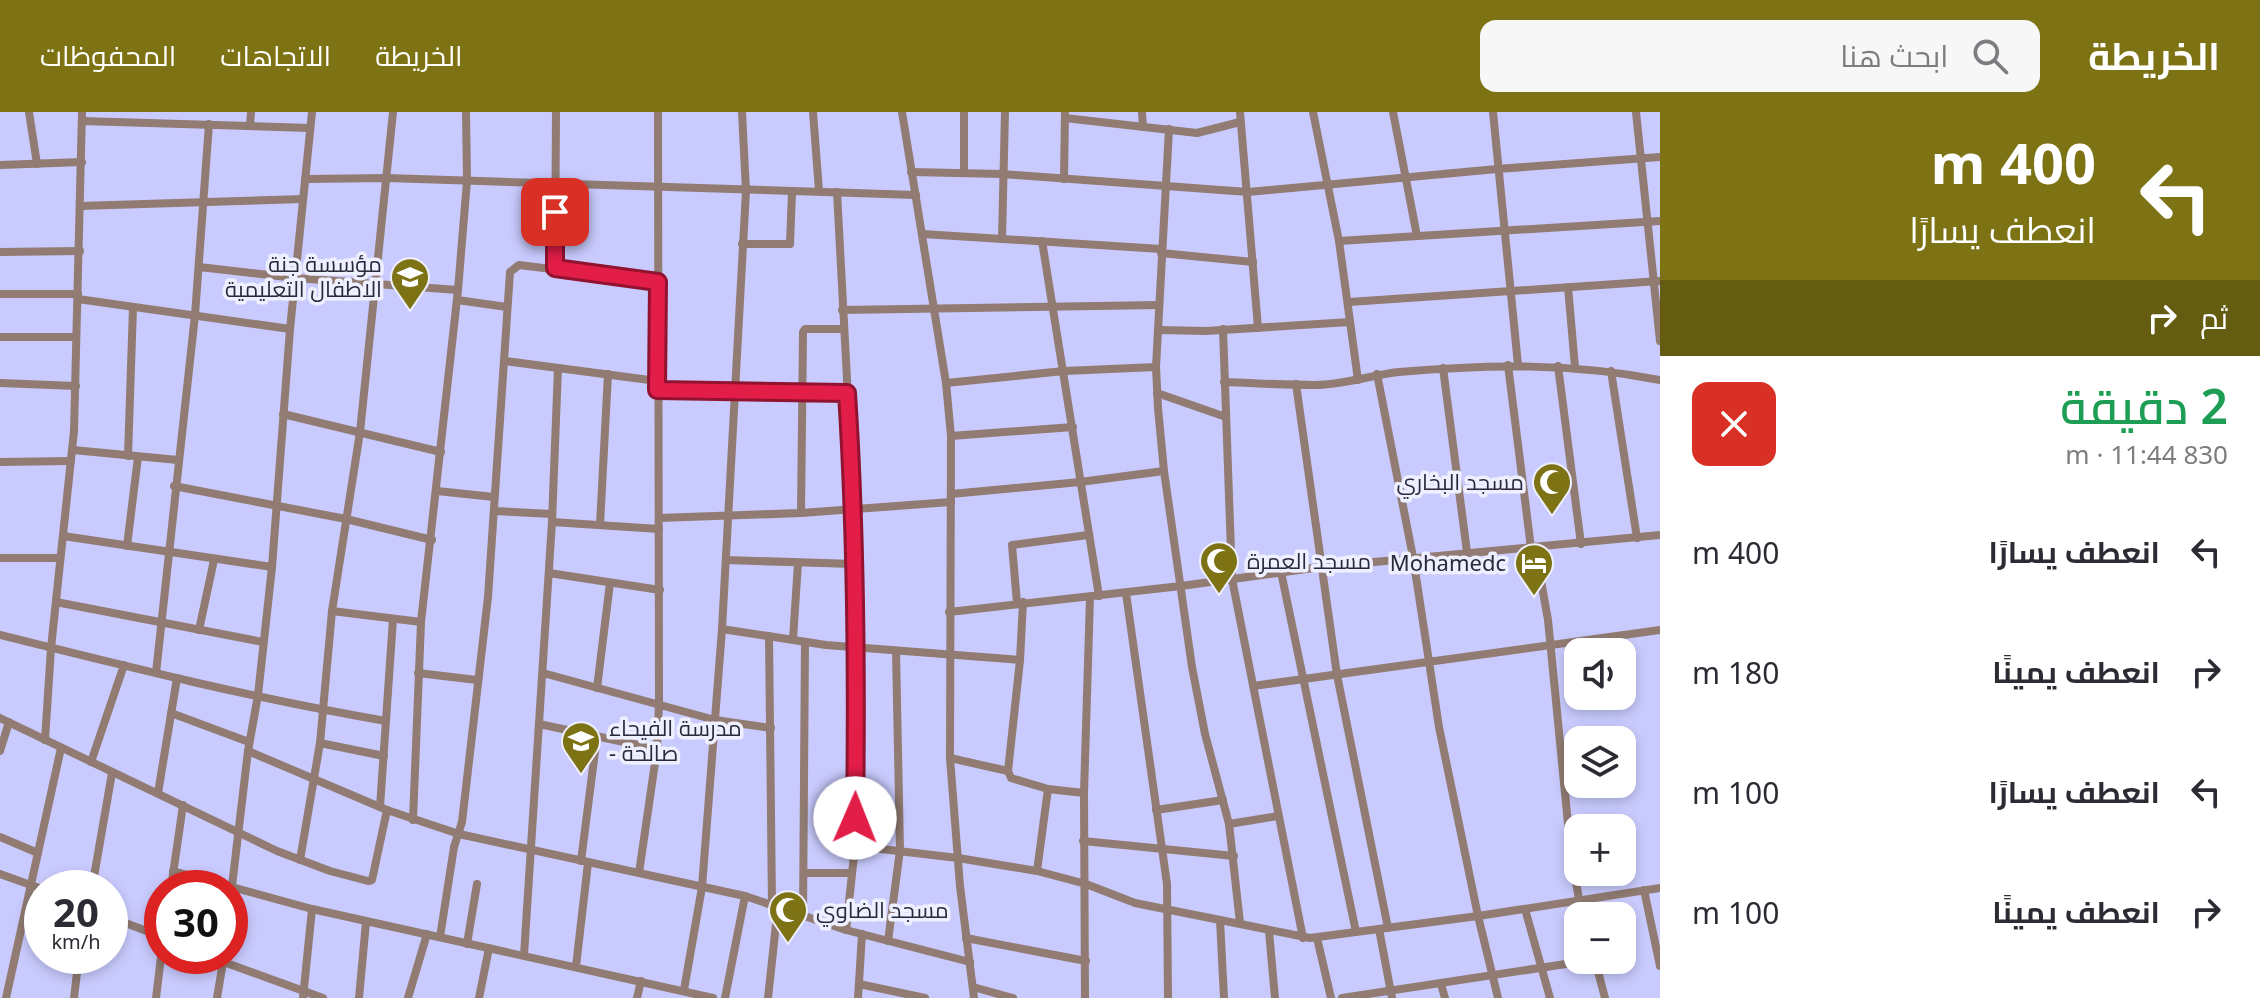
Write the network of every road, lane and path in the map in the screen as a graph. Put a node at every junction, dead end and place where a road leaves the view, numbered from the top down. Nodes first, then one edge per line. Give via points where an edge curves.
1 (29, 112) edge
2 (130, 112) edge
3 (192, 112) edge
4 (251, 112) edge
5 (312, 112) edge
6 (393, 112) edge
7 (466, 112) edge
8 (556, 112) edge
9 (658, 112) edge
10 (742, 112) edge
11 (813, 112) edge
12 (902, 112) edge
13 (964, 112) edge
14 (1005, 112) edge
15 (1142, 112) edge
16 (1313, 112) edge
17 (1393, 112) edge
18 (1493, 112) edge
19 (1636, 112) edge
20 (1065, 115) edge
21 (82, 116) edge
22 (1240, 117) edge
23 (130, 122) junction
24 (191, 124) junction
25 (209, 124) junction
26 (250, 125) junction
27 (1143, 127) junction
28 (310, 128) junction
29 (1169, 129) junction
30 (1660, 157) edge
31 (1640, 158) junction
32 (82, 162) junction
33 (37, 164) junction
34 (0, 165) edge
35 (1497, 169) junction
36 (911, 172) junction
37 (964, 172) junction
38 (1002, 174) junction
39 (387, 178) junction
40 (1407, 178) junction
41 (305, 179) junction
42 (1064, 179) junction
43 (467, 181) junction
44 (555, 184) junction
45 (658, 186) junction
46 (1328, 186) junction
47 (1164, 188) junction
48 (746, 191) junction
49 (819, 191) junction
50 (792, 192) junction
51 (837, 192) junction
52 (1248, 192) junction
53 (916, 195) junction
54 (303, 199) junction
55 (204, 201) junction
56 (80, 206) junction
57 (1660, 221) edge
58 (1647, 222) junction
59 (1504, 231) junction
60 (923, 234) junction
61 (1417, 236) junction
62 (1002, 239) junction
63 (1042, 241) junction
64 (1339, 241) junction
65 (742, 244) junction
66 (80, 251) junction
67 (1161, 251) junction
68 (0, 252) edge
69 (1253, 262) junction
70 (199, 267) junction
71 (555, 268) junction
72 (295, 278) junction
73 (1657, 281) edge
74 (375, 282) junction
75 (658, 282) junction
76 (1568, 287) junction
77 (458, 290) junction
78 (1511, 292) junction
79 (0, 294) edge
80 (78, 296) junction
81 (457, 300) junction
82 (1349, 302) junction
83 (1159, 305) junction
84 (1052, 306) junction
85 (133, 307) junction
86 (507, 307) junction
87 (934, 307) junction
88 (842, 310) junction
89 (195, 315) junction
90 (1350, 322) junction
91 (1258, 328) junction
92 (290, 329) junction
93 (843, 329) junction
94 (1223, 329) junction
95 (1158, 330) junction
96 (0, 337) edge
97 (76, 337) junction
98 (1660, 341) edge
99 (505, 361) junction
100 (1513, 365) junction
101 (1558, 366) junction
102 (1156, 367) junction
103 (1575, 367) junction
104 (558, 368) junction
105 (1443, 368) junction
106 (1064, 371) junction
107 (1611, 371) junction
108 (608, 374) junction
109 (1377, 374) junction
110 (1358, 380) junction
111 (1660, 380) edge
112 (1224, 382) junction
113 (0, 383) edge
114 (946, 383) junction
115 (1296, 384) junction
116 (657, 385) junction
117 (76, 386) junction
118 (735, 390) junction
119 (802, 392) junction
120 (847, 393) junction
121 (1157, 393) junction
122 (283, 414) junction
123 (1226, 417) junction
124 (1073, 427) junction
125 (360, 432) junction
126 (951, 436) junction
127 (73, 450) junction
128 (441, 452) junction
129 (133, 456) junction
130 (178, 460) junction
131 (71, 461) junction
132 (0, 462) edge
133 (1164, 471) junction
134 (1080, 482) junction
135 (174, 486) junction
136 (437, 491) junction
137 (494, 497) junction
138 (951, 498) junction
139 (276, 504) junction
140 (854, 510) junction
141 (494, 511) junction
142 (801, 513) junction
143 (728, 515) junction
144 (552, 518) junction
145 (659, 518) junction
146 (346, 519) junction
147 (600, 525) junction
148 (659, 529) junction
149 (1088, 535) junction
150 (1660, 535) edge
151 (63, 536) junction
152 (1637, 538) junction
153 (432, 540) junction
154 (1581, 544) junction
155 (127, 546) junction
156 (1533, 548) junction
157 (1467, 552) junction
158 (168, 553) junction
159 (1413, 557) junction
160 (0, 558) edge
161 (60, 558) junction
162 (214, 560) junction
163 (726, 560) junction
164 (798, 563) junction
165 (854, 564) junction
166 (272, 567) junction
167 (1321, 567) junction
168 (1281, 572) junction
169 (549, 573) junction
170 (1232, 579) junction
171 (610, 583) junction
172 (1181, 586) junction
173 (660, 590) junction
174 (1126, 593) junction
175 (1094, 596) junction
176 (56, 602) junction
177 (1020, 602) junction
178 (332, 611) junction
179 (949, 612) junction
180 (393, 619) junction
181 (161, 622) junction
182 (421, 622) junction
183 (722, 629) junction
184 (199, 630) junction
185 (1660, 630) edge
186 (0, 635) edge
187 (769, 636) junction
188 (793, 639) junction
189 (263, 642) junction
190 (805, 642) junction
191 (1550, 646) junction
192 (51, 648) junction
193 (857, 648) junction
194 (896, 651) junction
195 (949, 656) junction
196 (1020, 660) junction
197 (1429, 663) junction
198 (124, 665) junction
199 (156, 673) junction
200 (418, 673) junction
201 (543, 673) junction
202 (1337, 675) junction
203 (177, 678) junction
204 (477, 680) junction
205 (1302, 680) junction
206 (1253, 686) junction
207 (597, 688) junction
208 (258, 695) junction
209 (659, 704) junction
210 (323, 710) junction
211 (171, 713) junction
212 (5, 720) edge
213 (715, 720) junction
214 (386, 721) junction
215 (539, 724) junction
216 (771, 728) junction
217 (597, 736) junction
218 (45, 740) junction
219 (320, 743) junction
220 (249, 746) junction
221 (61, 748) junction
222 (657, 749) junction
223 (0, 751) edge
224 (384, 756) junction
225 (950, 758) junction
226 (91, 762) junction
227 (1008, 771) junction
228 (112, 773) junction
229 (315, 777) junction
230 (1048, 789) junction
231 (158, 793) junction
232 (1084, 793) junction
233 (1223, 800) junction
234 (183, 805) junction
235 (384, 809) junction
236 (1156, 810) junction
237 (1278, 816) junction
238 (413, 820) junction
239 (1229, 824) junction
240 (238, 830) junction
241 (459, 834) junction
242 (0, 837) edge
243 (1083, 841) junction
244 (855, 846) junction
245 (900, 850) junction
246 (1162, 850) junction
247 (530, 851) junction
248 (38, 853) junction
249 (1234, 856) junction
250 (958, 858) junction
251 (300, 860) junction
252 (585, 862) junction
253 (34, 870) edge
254 (95, 870) edge
255 (173, 870) edge
256 (234, 870) edge
257 (1037, 871) junction
258 (639, 873) junction
259 (805, 873) junction
260 (851, 873) junction
261 (0, 874) edge
262 (24, 883) edge
263 (477, 884) dead end
264 (1086, 884) junction
265 (702, 887) junction
266 (1660, 888) edge
267 (1644, 890) junction
268 (248, 891) edge
269 (745, 896) junction
270 (1578, 901) junction
271 (775, 905) junction
272 (312, 909) junction
273 (1525, 909) junction
274 (1168, 911) junction
275 (24, 913) edge
276 (1478, 916) junction
277 (803, 917) junction
278 (1220, 920) junction
279 (366, 922) junction
280 (1240, 923) junction
281 (1383, 929) junction
282 (846, 930) junction
283 (1269, 931) junction
284 (1356, 932) junction
285 (427, 934) junction
286 (862, 934) junction
287 (440, 937) junction
288 (966, 938) junction
289 (1303, 938) junction
290 (1317, 938) junction
291 (888, 941) junction
292 (467, 944) junction
293 (489, 948) junction
294 (524, 955) junction
295 (1086, 961) junction
296 (970, 962) junction
297 (1564, 965) edge
298 (576, 966) junction
299 (1660, 966) edge
300 (1541, 968) junction
301 (248, 972) edge
302 (77, 974) edge
303 (159, 974) edge
304 (221, 974) edge
305 (1598, 974) edge
306 (1493, 976) junction
307 (641, 981) junction
308 (859, 984) junction
309 (1441, 984) junction
310 (973, 987) junction
311 (684, 990) junction
312 (303, 995) edge
313 (1392, 995) edge
314 (6, 998) edge
315 (74, 998) edge
316 (156, 998) edge
317 (217, 998) edge
318 (323, 998) edge
319 (359, 998) edge
320 (408, 998) edge
321 (479, 998) edge
322 (637, 998) edge
323 (713, 998) edge
324 (725, 998) edge
325 (768, 998) edge
326 (858, 998) edge
327 (925, 998) edge
328 (974, 998) edge
329 (1013, 998) edge
330 (1085, 998) edge
331 (1168, 998) edge
332 (1224, 998) edge
333 (1275, 998) edge
334 (1331, 998) edge
335 (1342, 998) edge
336 (1445, 998) edge
337 (1498, 998) edge
338 (1550, 998) edge
339 (1605, 998) edge

1 - 33 street
2 - 23 street
3 - 24 street
4 - 26 street
5 - 28 street
6 - 39 street
7 - 43 street
8 - 44 street
9 - 45 street
10 - 48 street
11 - 49 street
12 - 36 street
13 - 37 street
14 - 38 street
15 - 27 street
16 - 46 street
17 - 40 street
18 - 35 street
19 - 31 street
20 - 27 street
20 - 42 street
21 - 23 street
21 - 32 street
22 - 29 street via 1197,133
22 - 52 street
23 - 24 street
24 - 25 street
25 - 26 street
25 - 55 street
26 - 28 street
27 - 29 street
28 - 41 street
29 - 47 street
30 - 31 street
31 - 35 street
31 - 58 street
32 - 33 street
32 - 56 street
33 - 34 street
35 - 40 street
35 - 59 street
36 - 37 street
36 - 53 street
37 - 38 street
38 - 42 street
38 - 62 street
39 - 41 street
39 - 43 street
39 - 74 street
40 - 46 street
40 - 61 street
41 - 54 street
42 - 47 street
43 - 44 street
43 - 77 street
44 - 45 street
44 - 71 street
45 - 48 street
45 - 75 street
46 - 52 street
46 - 64 street
47 - 52 street
47 - 67 street
48 - 50 street
48 - 65 street
49 - 50 street
49 - 51 street
50 - 65 street via 790,244
51 - 53 street
51 - 88 street
52 - 69 street
53 - 60 street
54 - 55 street
54 - 72 street
55 - 56 street
55 - 70 street
56 - 66 street
57 - 58 street
58 - 59 street
58 - 73 street
59 - 61 street
59 - 78 street
60 - 62 street
60 - 87 street
61 - 64 street
62 - 63 street
63 - 67 street
63 - 84 street
64 - 82 street
65 - 118 street
66 - 68 street
66 - 80 street
67 - 69 street
67 - 83 street
69 - 91 street
70 - 72 street
70 - 89 street
71 - 75 street
71 - 86 street via 514,266
72 - 74 street
72 - 92 street
73 - 76 street
73 - 98 street
74 - 77 street
74 - 125 street
75 - 116 street
76 - 78 street
76 - 103 street
77 - 81 street
78 - 82 street
78 - 100 street
79 - 80 street
80 - 85 street
80 - 97 street
81 - 86 street
81 - 128 street
82 - 90 street
83 - 84 street
83 - 95 street
84 - 87 street
84 - 106 street
85 - 89 street
85 - 129 street
86 - 99 street
87 - 88 street
87 - 114 street
88 - 93 street
89 - 92 street
89 - 130 street
90 - 91 street
90 - 110 street
91 - 94 street
92 - 122 street
93 - 119 street via 804,330
93 - 120 street
94 - 95 street
94 - 112 street
95 - 102 street
96 - 97 street
97 - 117 street
99 - 104 street
99 - 137 street
100 - 101 street
100 - 105 street
100 - 156 street
101 - 103 street
101 - 154 street
102 - 106 street
102 - 121 street
103 - 107 street
104 - 108 street
104 - 144 street
105 - 109 street
105 - 157 street
106 - 114 street
106 - 124 street
107 - 111 street
107 - 152 street
108 - 116 street
108 - 147 street
109 - 110 street
109 - 159 street
110 - 115 street
112 - 115 street
112 - 123 street
113 - 117 street
114 - 126 street
115 - 167 street
116 - 118 street
116 - 145 street
117 - 127 street
118 - 119 street
118 - 143 street
119 - 120 street
119 - 142 street
120 - 140 street
121 - 123 street
121 - 133 street
122 - 125 street
122 - 139 street
123 - 170 street
124 - 126 street
124 - 134 street
125 - 128 street
125 - 146 street
126 - 138 street
127 - 129 street
127 - 131 street
128 - 136 street
129 - 130 street
129 - 155 street
130 - 135 street
131 - 132 street
131 - 151 street
133 - 134 street
133 - 172 street
134 - 138 street
134 - 149 street
135 - 139 street
135 - 158 street
136 - 137 street
136 - 153 street
137 - 141 street
138 - 140 street
138 - 179 street
139 - 146 street
139 - 166 street
140 - 142 street
140 - 165 street
141 - 144 street
141 - 204 street
142 - 143 street
143 - 145 street
143 - 163 street
144 - 147 street
144 - 169 street
145 - 148 street
146 - 153 street
146 - 178 street
147 - 148 street
148 - 173 street
149 - 175 street
149 - 177 street via 1012,545
150 - 152 street
151 - 155 street
151 - 161 street
152 - 154 street
153 - 182 street
154 - 156 street
155 - 158 street
156 - 157 street
156 - 191 street
157 - 159 street
158 - 162 street
158 - 181 street
159 - 167 street
159 - 197 street
160 - 161 street
161 - 176 street
162 - 166 street
162 - 184 street
163 - 164 street
163 - 183 street
164 - 165 street
164 - 188 street
165 - 193 street
166 - 189 street
167 - 168 street
167 - 202 street
168 - 170 street
168 - 205 street
169 - 171 street
169 - 201 street
170 - 172 street
170 - 206 street
171 - 173 street
171 - 207 street
172 - 174 street
172 - 233 street via 1205,734
173 - 209 street
174 - 175 street
174 - 236 street
175 - 177 street
175 - 232 street
176 - 181 street
176 - 192 street
177 - 179 street
177 - 196 street
178 - 180 street
178 - 210 street
179 - 195 street
180 - 182 street
180 - 214 street
181 - 184 street
181 - 199 street
182 - 200 street
183 - 187 street
183 - 213 street
184 - 189 street
185 - 191 street
186 - 192 street
187 - 188 street
187 - 216 street
188 - 190 street
189 - 208 street
190 - 193 street
190 - 259 street
191 - 197 street
191 - 270 street
192 - 198 street
192 - 218 street
193 - 194 street
193 - 244 street
194 - 195 street
194 - 245 street
195 - 196 street
195 - 225 street
196 - 227 street
197 - 202 street
197 - 276 street
198 - 199 street
198 - 226 street
199 - 203 street
200 - 204 street
200 - 238 street
201 - 207 street
201 - 215 street
202 - 205 street
202 - 281 street
203 - 208 street
203 - 211 street
204 - 241 street
205 - 206 street
205 - 284 street
206 - 237 street
207 - 209 street
208 - 210 street
208 - 220 street
209 - 213 street
209 - 222 street
210 - 214 street
210 - 219 street
211 - 220 street
211 - 231 street
212 - 218 street
212 - 223 street
213 - 216 street
213 - 265 street
214 - 224 street
215 - 217 street
215 - 247 street
216 - 271 street
217 - 222 street
217 - 252 street
218 - 221 street
219 - 224 street
219 - 229 street
220 - 229 street
220 - 240 street
221 - 226 street
221 - 248 street
222 - 258 street
224 - 235 street
225 - 227 street
225 - 250 street
226 - 228 street
227 - 230 street via 1011,778
228 - 231 street
228 - 254 street
229 - 235 street
229 - 251 street
230 - 232 street
230 - 257 street
231 - 234 street
232 - 243 street
233 - 236 street
233 - 239 street
234 - 240 street
234 - 255 street
235 - 238 street
235 - 251 street via 371,881
236 - 246 street
237 - 239 street
237 - 289 street
238 - 241 street
239 - 249 street
240 - 251 street
240 - 256 street
241 - 247 street
241 - 287 street
242 - 248 street
243 - 246 street
243 - 264 street
244 - 245 street
244 - 260 street
245 - 250 street
245 - 291 street
246 - 249 street
246 - 274 street
247 - 252 street
247 - 294 street
248 - 253 street
249 - 280 street
250 - 257 street
250 - 288 street
252 - 258 street
252 - 298 street
257 - 264 street
258 - 265 street
259 - 260 street
259 - 277 street
260 - 282 street
261 - 262 street
263 - 292 street
264 - 274 street
264 - 295 street
265 - 269 street
265 - 311 street
266 - 267 street
267 - 270 street
267 - 299 street
268 - 272 street
269 - 271 street
269 - 324 street
270 - 273 street
271 - 277 street
271 - 325 street
272 - 279 street
272 - 312 street
273 - 276 street
273 - 300 street
274 - 278 street
274 - 331 street
275 - 314 street
276 - 281 street
276 - 306 street
277 - 282 street
278 - 280 street
278 - 332 street
279 - 285 street
279 - 319 street
280 - 283 street
281 - 284 street
281 - 313 street
282 - 286 street
283 - 289 street
283 - 333 street
284 - 290 street
285 - 287 street
285 - 320 street
286 - 291 street
286 - 308 street
287 - 292 street
288 - 295 street
288 - 296 street
289 - 290 street
290 - 334 street
291 - 296 street
292 - 293 street
293 - 294 street
293 - 321 street
294 - 298 street
295 - 330 street
296 - 310 street
297 - 300 street
298 - 307 street
300 - 306 street
300 - 338 street
301 - 312 street
302 - 315 street
303 - 316 street
304 - 317 street
305 - 339 street
306 - 309 street
306 - 337 street
307 - 311 street
307 - 322 street
308 - 326 street
308 - 327 street
309 - 313 street
309 - 336 street
310 - 328 street
310 - 329 street
311 - 323 street
312 - 318 street
313 - 335 street

